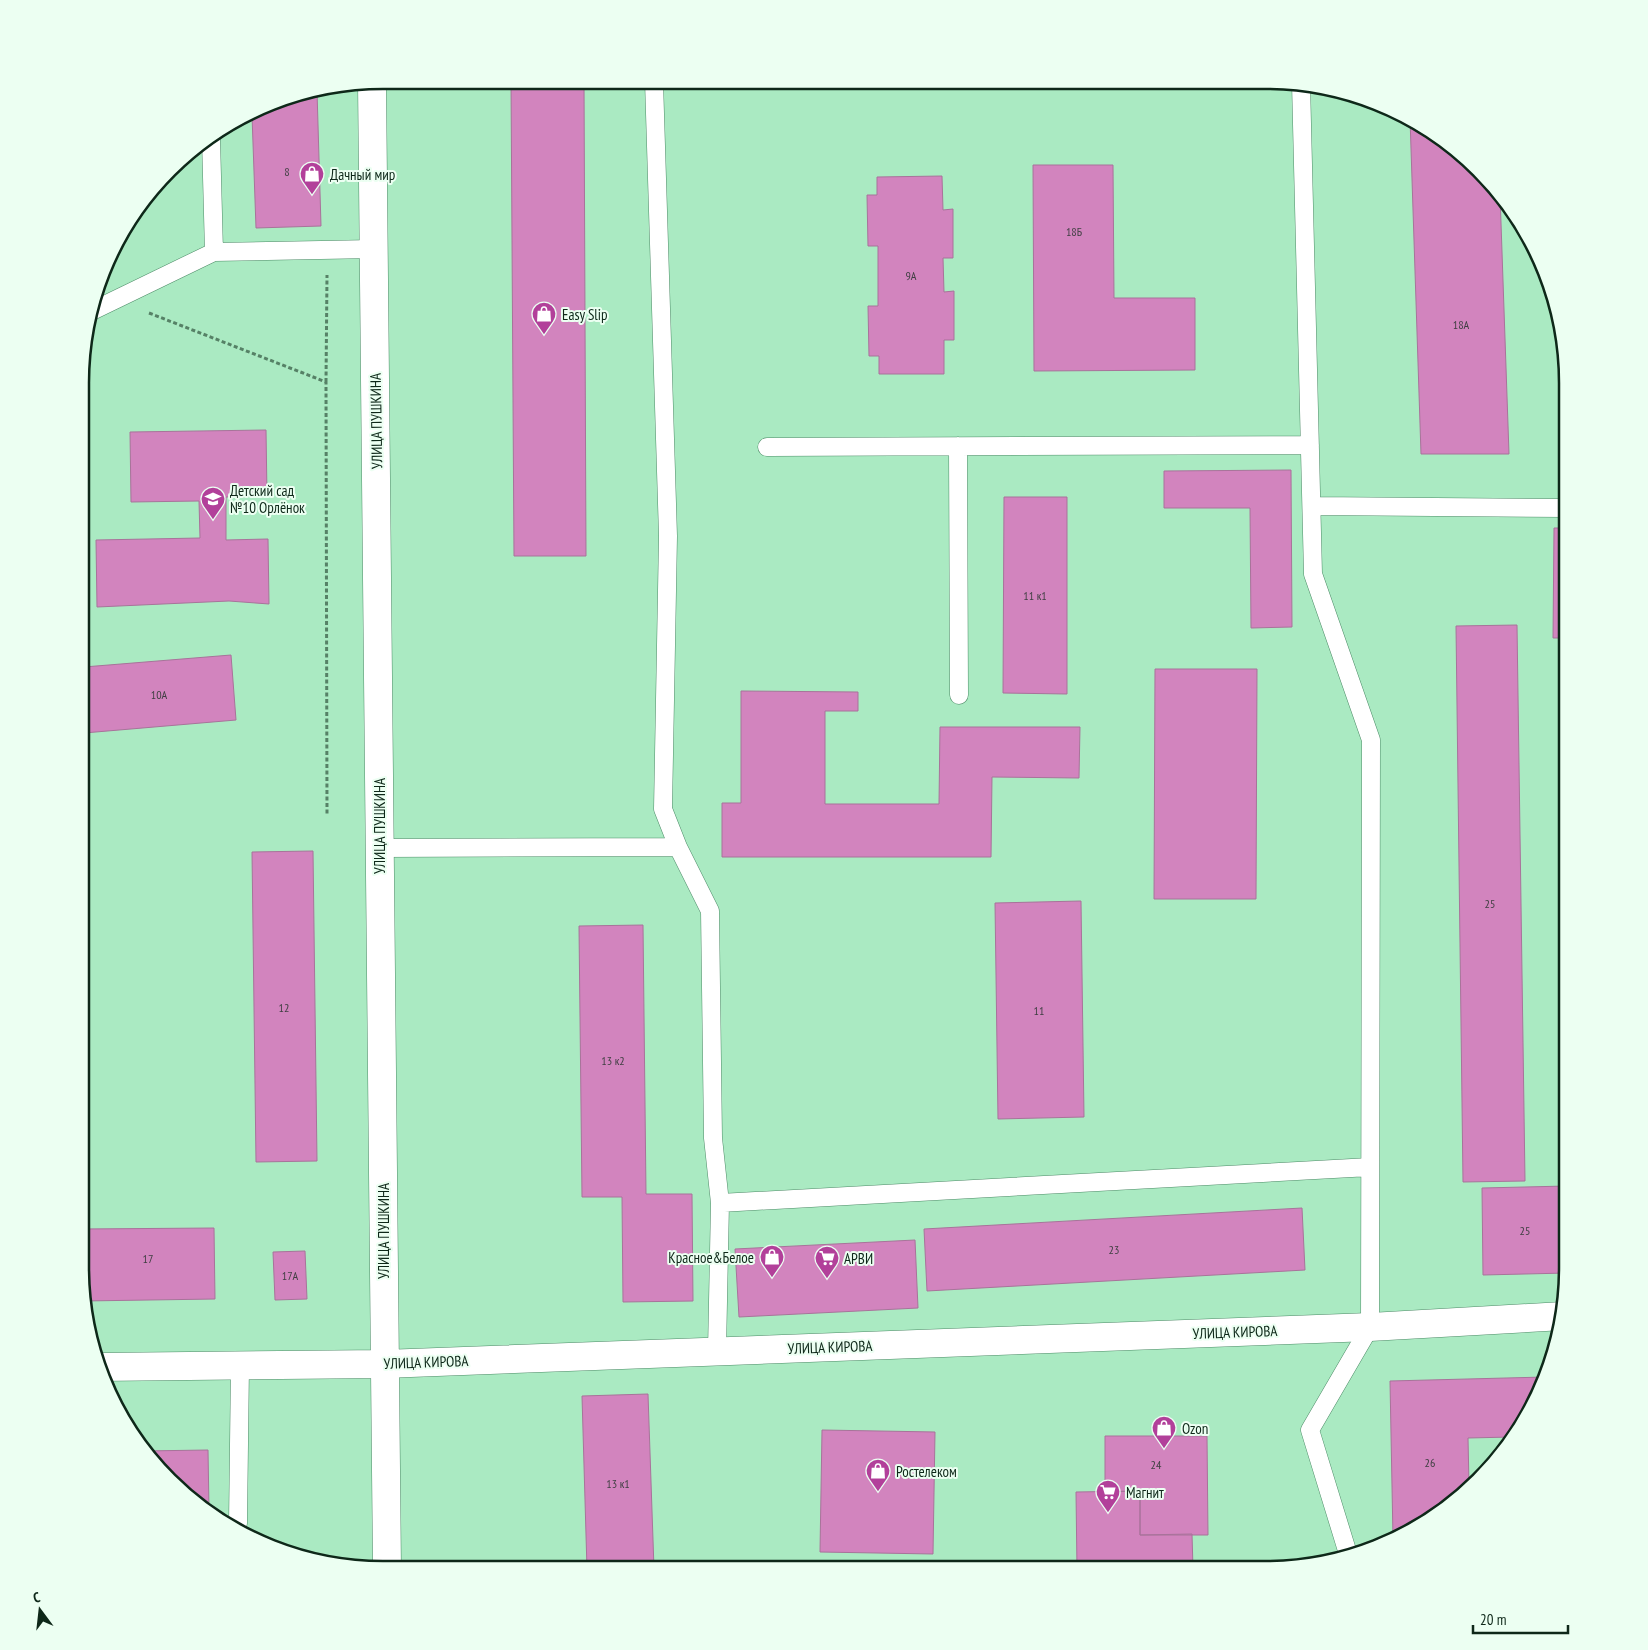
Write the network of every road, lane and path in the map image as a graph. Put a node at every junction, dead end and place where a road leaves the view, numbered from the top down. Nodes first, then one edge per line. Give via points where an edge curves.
1 (372, 89) edge
2 (654, 89) edge
3 (1301, 91) edge
4 (212, 144) edge
5 (374, 249) junction
6 (327, 250) junction
7 (214, 252) junction
8 (116, 300) junction
9 (99, 308) edge
10 (326, 382) junction
11 (1310, 445) junction
12 (958, 446) junction
13 (767, 447) dead end
14 (1312, 506) junction
15 (1559, 508) edge
16 (959, 695) dead end
17 (328, 814) dead end
18 (678, 847) junction
19 (380, 848) junction
20 (1370, 1167) junction
21 (720, 1204) junction
22 (1555, 1316) edge
23 (1370, 1327) junction
24 (717, 1352) junction
25 (384, 1364) junction
26 (240, 1366) junction
27 (106, 1367) edge
28 (238, 1523) edge
29 (1347, 1550) edge
30 (387, 1561) edge

1 - 5 street, УЛИЦА ПУШКИНА
2 - 18 lane via 668,536 663,808
3 - 11 lane
4 - 7 lane
5 - 6 lane
5 - 19 street, УЛИЦА ПУШКИНА
6 - 7 lane
6 - 10 path
7 - 8 lane
8 - 9 lane
8 - 10 path
10 - 17 path
11 - 12 lane
11 - 14 lane
12 - 13 lane
12 - 16 lane
14 - 15 lane
14 - 20 lane via 1313,574 1371,740
18 - 19 lane
18 - 21 lane via 710,911 713,1138
19 - 25 street, УЛИЦА ПУШКИНА
20 - 21 lane
20 - 23 lane
21 - 24 lane
22 - 23 street, УЛИЦА КИРОВА
23 - 24 street, УЛИЦА КИРОВА
23 - 29 lane via 1310,1430
24 - 25 street, УЛИЦА КИРОВА
25 - 26 street, УЛИЦА КИРОВА
25 - 30 street, УЛИЦА ПУШКИНА
26 - 27 street, УЛИЦА КИРОВА
26 - 28 lane

